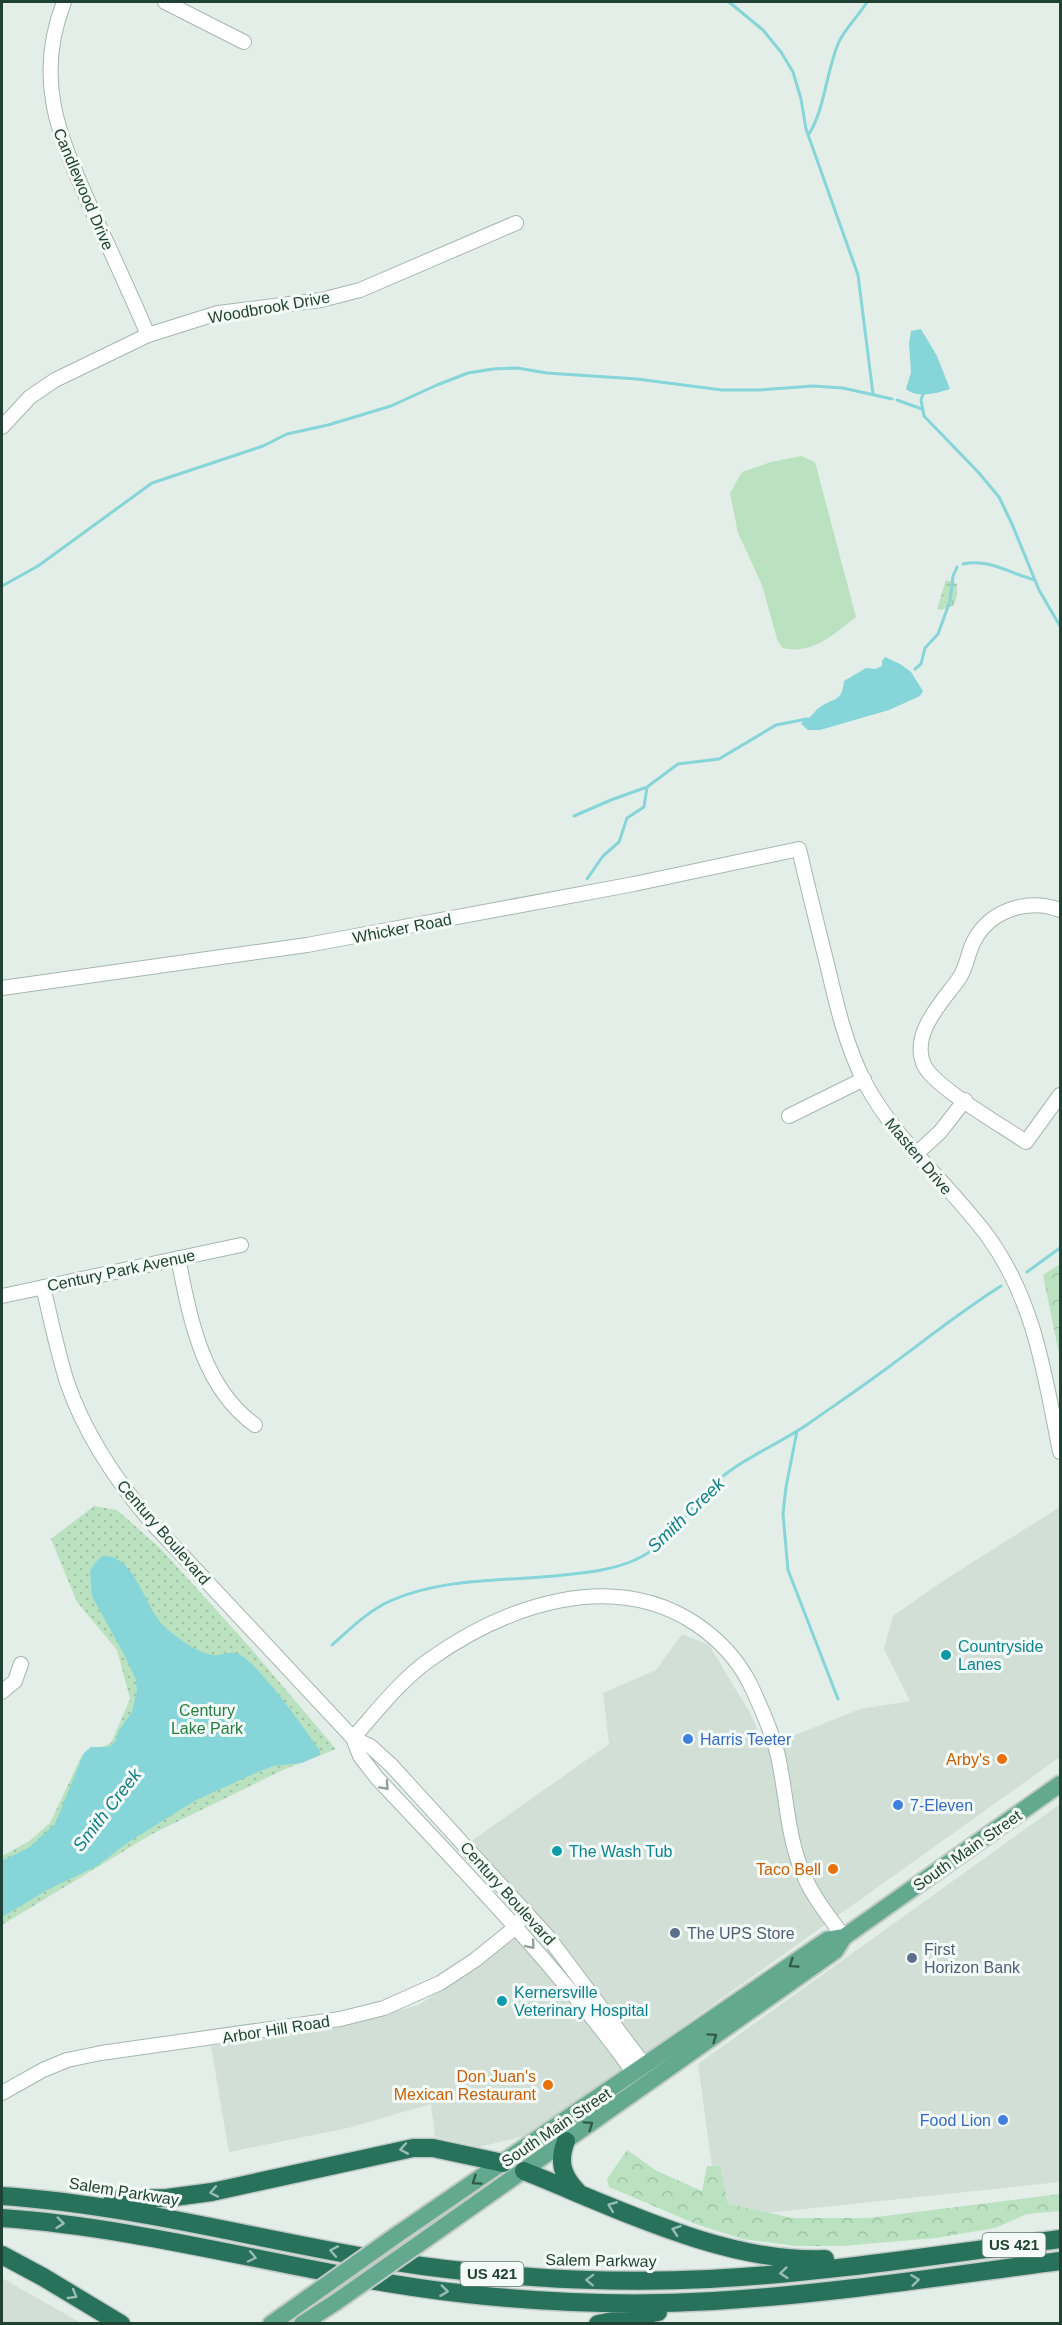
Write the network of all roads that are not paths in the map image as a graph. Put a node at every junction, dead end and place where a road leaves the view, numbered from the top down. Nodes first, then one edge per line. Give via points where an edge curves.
1 (64, 2) edge
2 (165, 2) edge
3 (244, 42) dead end
4 (516, 223) dead end
5 (148, 335) junction
6 (2, 427) edge
7 (799, 849) joint
8 (1060, 910) edge
9 (2, 988) edge
10 (864, 1079) junction
11 (1060, 1095) edge
12 (965, 1100) junction
13 (789, 1116) dead end
14 (916, 1155) junction
15 (241, 1245) dead end
16 (178, 1258) junction
17 (43, 1287) junction
18 (2, 1296) edge
19 (255, 1425) dead end
20 (1060, 1452) edge
21 (21, 1664) dead end
22 (2, 1692) edge
23 (353, 1738) junction
24 (1060, 1784) edge
25 (419, 1795) junction
26 (404, 1806) junction
27 (526, 1911) junction
28 (516, 1927) junction
29 (844, 1937) junction
30 (604, 2009) junction
31 (592, 2018) junction
32 (640, 2069) junction
33 (2, 2092) edge
34 (566, 2141) junction
35 (503, 2163) junction
36 (524, 2171) junction
37 (578, 2193) junction
38 (2, 2196) edge
39 (21, 2197) junction
40 (2, 2217) edge
41 (1060, 2239) edge
42 (968, 2251) junction
43 (2, 2255) edge
44 (1060, 2261) edge
45 (760, 2298) junction
46 (121, 2324) edge
47 (271, 2324) edge
48 (302, 2324) edge
49 (598, 2324) edge

1 - 5 street, Candlewood Drive via 51,49 54,115 64,148
2 - 3 street
4 - 5 street, Woodbrook Drive via 360,290 321,300 218,314
5 - 6 street, Woodbrook Drive via 55,380 30,398
7 - 9 street, Whicker Road via 307,945
7 - 10 street, Masten Drive via 843,1027
8 - 12 street via 1023,906 990,921 974,940 960,978 944,997 923,1035 921,1053 928,1071
10 - 13 street
10 - 14 street, Masten Drive via 882,1112
11 - 12 street via 1026,1142
12 - 14 street
14 - 20 street, Masten Drive via 986,1234 1013,1278 1035,1332
15 - 16 street, Century Park Avenue
16 - 17 street, Century Park Avenue
16 - 19 street via 197,1343 226,1396
17 - 18 street, Century Park Avenue
17 - 23 street, Century Boulevard via 68,1385 109,1467 153,1524
21 - 22 street via 15,1681
23 - 25 street, Century Boulevard via 370,1746
23 -> 26 street, Century Boulevard via 360,1756
23 - 29 street via 419,1667 510,1614 553,1602 602,1596 659,1605 688,1619 715,1639 748,1681 776,1747 800,1865 818,1901
24 - 29 main road, South Main Street
25 - 26 street
25 - 27 street, Century Boulevard
26 - 28 street, Century Boulevard
27 - 28 street, Arbor Hill Road
27 - 30 street, Century Boulevard
28 -> 31 street, Century Boulevard
28 - 33 street, Arbor Hill Road via 440,1983 384,2008 340,2019 67,2060
29 -> 32 main road, South Main Street via 827,1940
34 -> 29 main road, South Main Street via 835,1951
30 - 31 street
30 - 32 street, Century Boulevard
31 - 32 street, Century Boulevard
32 - 35 main road, South Main Street
34 - 36 main road, South Main Street
34 - 37 highway via 561,2158 563,2172
35 - 36 main road
35 -> 39 highway via 433,2148 413,2148 188,2196
35 -> 47 main road, South Main Street, bridge
36 - 37 highway
36 - 48 main road, South Main Street, bridge
42 -> 37 highway via 817,2259 774,2256 706,2241
38 - 39 highway, Salem Parkway / US 421
42 -> 39 highway, Salem Parkway / US 421 via 719,2278 541,2278 375,2259 168,2217
40 -> 45 highway, US 421 via 126,2232 372,2281 467,2294 613,2303
41 - 42 highway, Salem Parkway / US 421
43 -> 46 highway
45 -> 44 highway, US 421
45 - 49 highway

